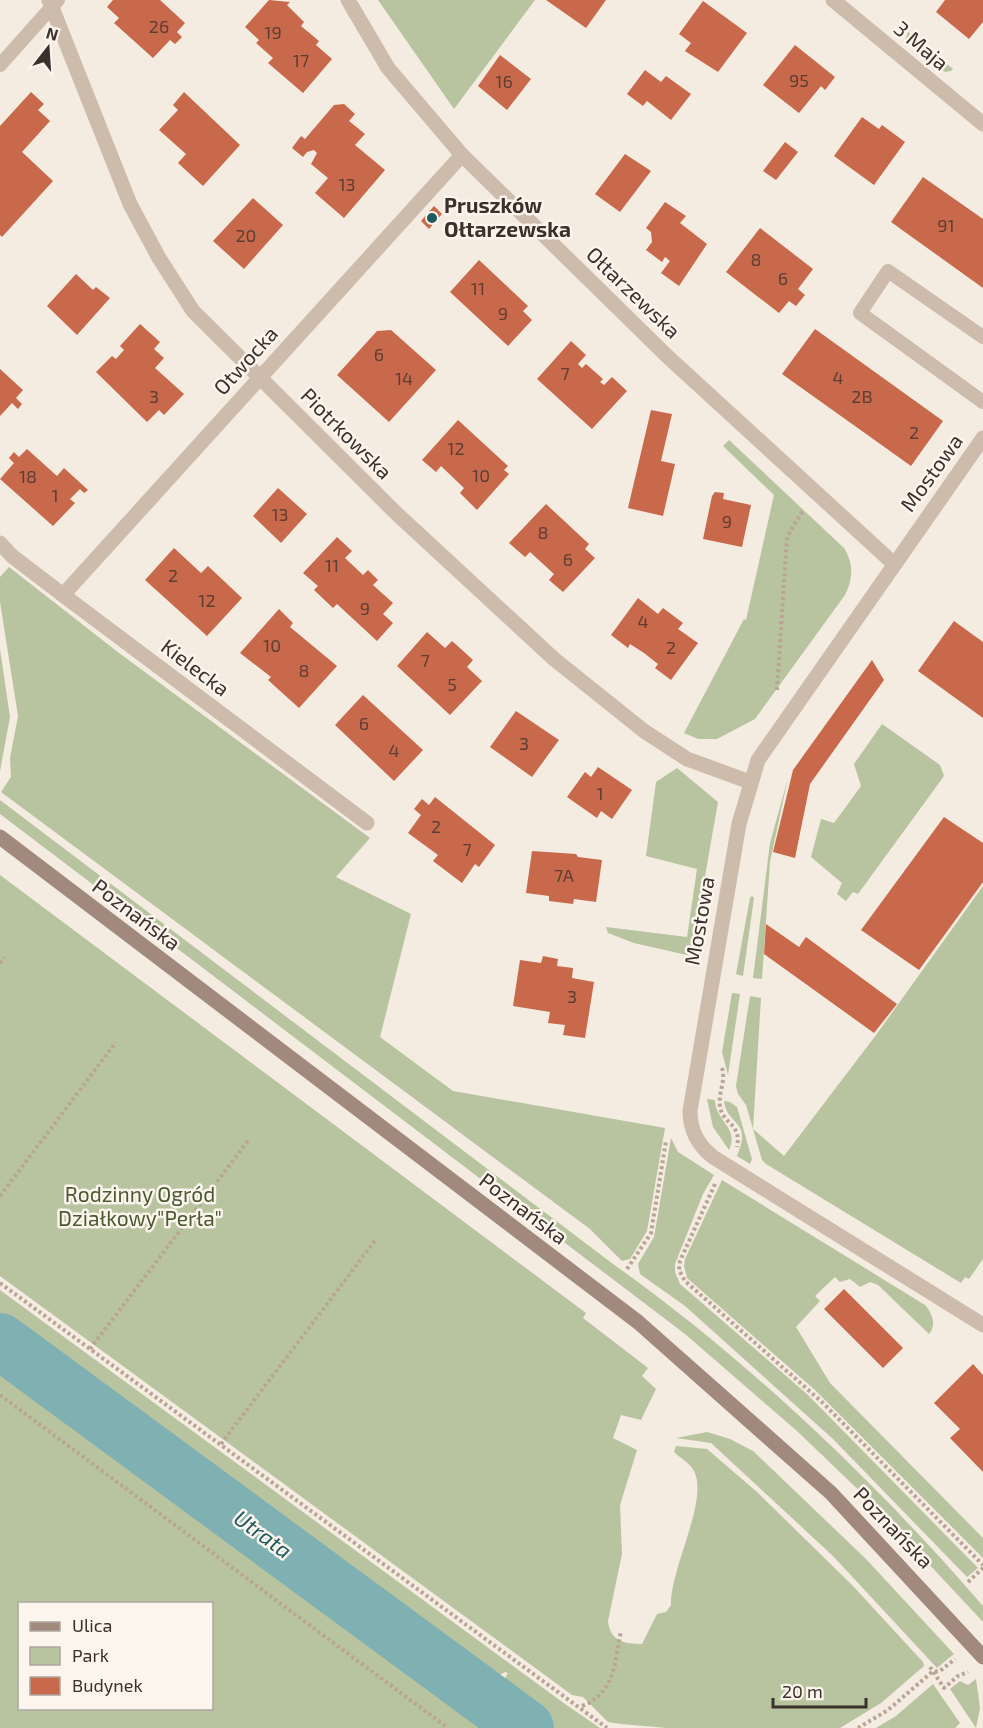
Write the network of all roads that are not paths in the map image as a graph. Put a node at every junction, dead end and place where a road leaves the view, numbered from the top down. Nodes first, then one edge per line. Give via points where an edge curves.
1 (348, 0) edge
2 (833, 0) edge
3 (53, 2) edge
4 (0, 65) edge
5 (983, 124) edge
6 (462, 155) junction
7 (983, 337) edge
8 (259, 378) junction
9 (983, 402) edge
10 (983, 438) edge
11 (0, 543) edge
12 (893, 562) junction
13 (63, 595) junction
14 (750, 782) junction
15 (367, 823) dead end
16 (0, 837) edge
17 (983, 1325) edge
18 (983, 1657) edge

1 - 6 street, Ołtarzewska via 388,68
2 - 5 street, 3 Maja
3 - 4 lane
3 - 8 street, Piotrkowska via 130,204 159,258 193,311
6 - 8 street, Otwocka
6 - 12 street, Ołtarzewska via 667,356
7 - 9 lane via 888,271 860,313
8 - 13 street, Otwocka
8 - 14 street, Piotrkowska via 397,514 554,659 644,731 687,759
10 - 12 street, Mostowa
11 - 13 street, Kielecka
12 - 14 street, Mostowa via 763,751
13 - 15 street, Kielecka
14 - 17 street, Mostowa via 739,824 693,1088 690,1122 698,1142 726,1166
16 - 18 main road, Poznańska via 638,1322 831,1493

